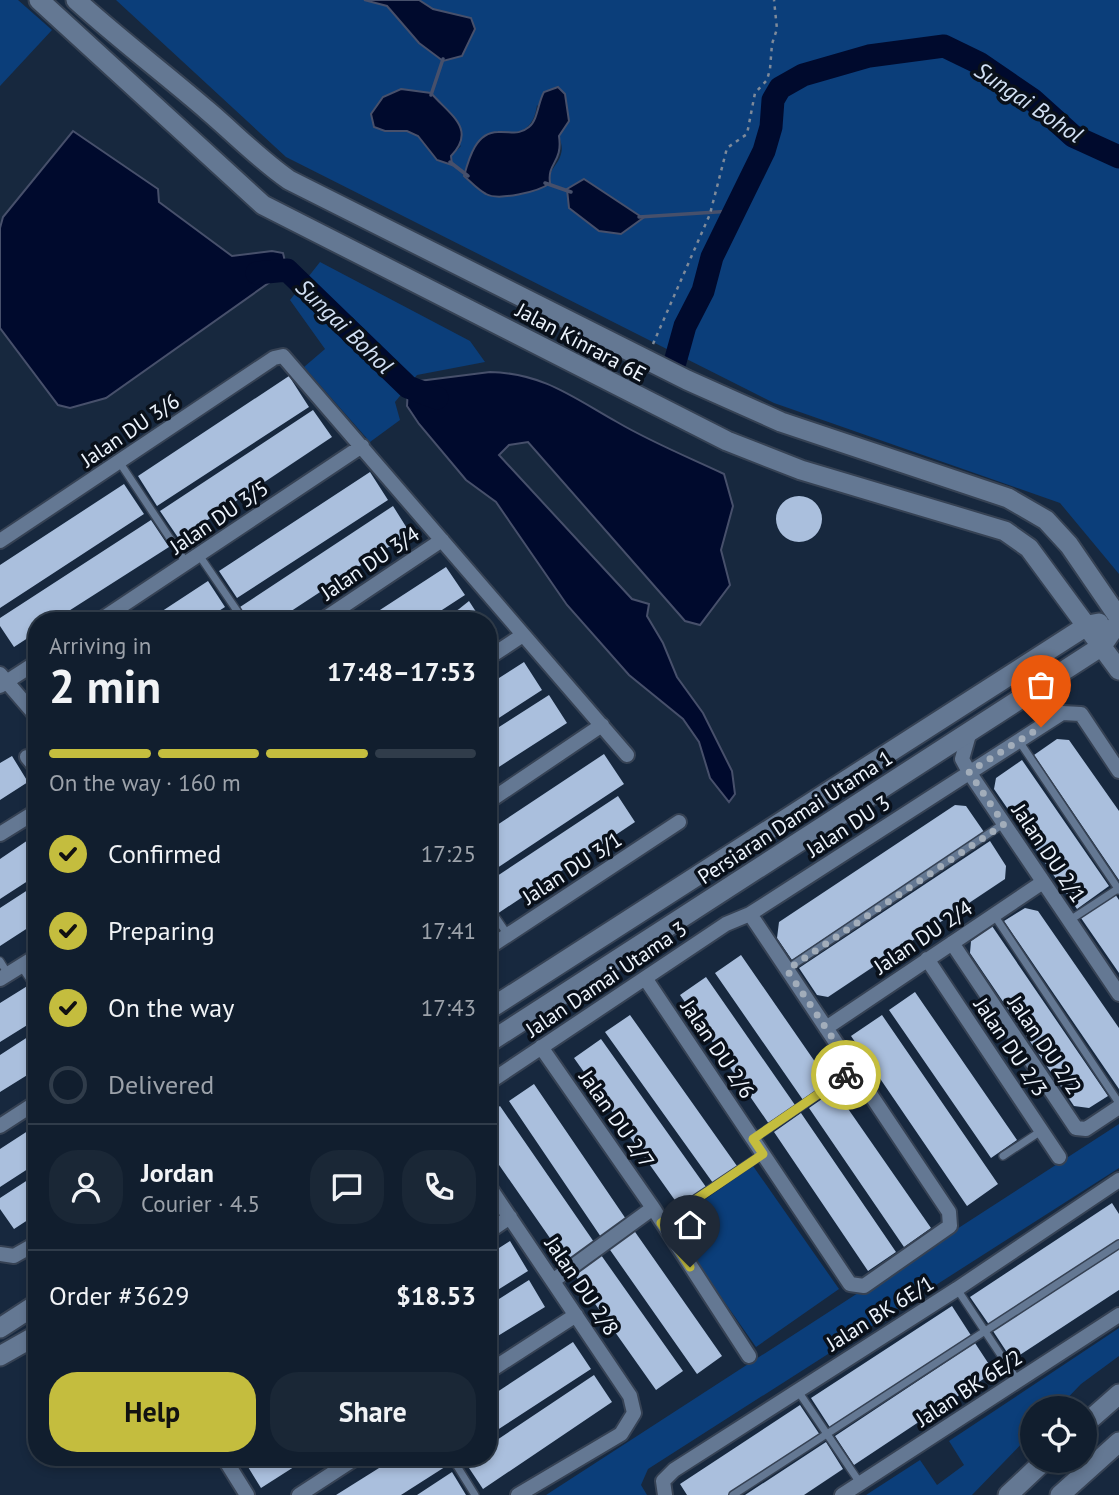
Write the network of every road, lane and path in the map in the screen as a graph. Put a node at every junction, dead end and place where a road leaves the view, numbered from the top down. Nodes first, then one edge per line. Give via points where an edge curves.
1 (39, 0) edge
2 (76, 0) edge
3 (774, 0) edge
4 (647, 360) junction
5 (362, 446) junction
6 (120, 463) junction
7 (442, 540) junction
8 (0, 541) edge
9 (193, 559) junction
10 (1068, 598) junction
11 (113, 612) edge
12 (237, 612) edge
13 (334, 612) edge
14 (1119, 620) edge
15 (1088, 625) junction
16 (523, 635) junction
17 (1061, 642) junction
18 (1102, 646) junction
19 (497, 652) edge
20 (1069, 666) junction
21 (28, 667) edge
22 (1119, 672) edge
23 (2, 681) edge
24 (28, 708) edge
25 (603, 725) junction
26 (970, 731) junction
27 (1019, 741) junction
28 (627, 755) dead end
29 (926, 759) junction
30 (1119, 771) edge
31 (969, 772) junction
32 (497, 796) edge
33 (28, 817) edge
34 (679, 822) dead end
35 (1004, 824) junction
36 (0, 834) edge
37 (1043, 881) junction
38 (1119, 889) edge
39 (750, 914) junction
40 (994, 915) junction
41 (497, 919) edge
42 (1070, 921) junction
43 (508, 935) junction
44 (497, 942) edge
45 (952, 943) junction
46 (28, 960) edge
47 (928, 960) junction
48 (7, 970) edge
49 (787, 970) junction
50 (645, 978) junction
51 (28, 984) edge
52 (1119, 994) edge
53 (497, 1004) edge
54 (826, 1028) junction
55 (497, 1037) edge
56 (541, 1047) junction
57 (854, 1070) junction
58 (497, 1077) edge
59 (1119, 1105) edge
60 (28, 1108) edge
61 (0, 1126) edge
62 (1041, 1130) junction
63 (753, 1139) junction
64 (763, 1154) junction
65 (1003, 1156) dead end
66 (1059, 1157) dead end
67 (1119, 1180) edge
68 (497, 1198) edge
69 (653, 1208) junction
70 (510, 1217) junction
71 (661, 1223) junction
72 (497, 1226) edge
73 (1119, 1244) edge
74 (28, 1248) edge
75 (0, 1254) edge
76 (554, 1280) junction
77 (957, 1289) junction
78 (28, 1310) edge
79 (576, 1315) junction
80 (1119, 1315) edge
81 (0, 1328) edge
82 (985, 1332) junction
83 (28, 1340) edge
84 (0, 1356) edge
85 (749, 1356) dead end
86 (497, 1366) edge
87 (1018, 1381) junction
88 (797, 1389) junction
89 (1119, 1394) edge
90 (1097, 1413) edge
91 (828, 1434) junction
92 (1119, 1442) edge
93 (229, 1466) edge
94 (344, 1466) edge
95 (457, 1466) edge
96 (1031, 1473) edge
97 (1036, 1473) edge
98 (860, 1483) junction
99 (664, 1488) edge
100 (247, 1495) edge
101 (299, 1495) edge
102 (475, 1495) edge
103 (518, 1495) edge
104 (733, 1495) edge
105 (842, 1495) edge
106 (1008, 1495) edge
107 (1021, 1495) edge
108 (1060, 1495) edge

1 - 10 street, Jalan Kinrara 6E via 262,205 727,441 801,470 1005,531 1029,548
2 - 4 street, Jalan Kinrara 6E via 261,161 289,180
3 - 4 path via 777,29 767,80 755,93 747,134 727,148 710,214
4 - 14 street, Jalan Kinrara 6E via 781,422 1008,498 1046,520 1069,545
5 - 6 street, Jalan DU 3/6 via 284,356 274,358
5 - 7 street
5 - 9 street, Jalan DU 3/5
6 - 8 street, Jalan DU 3/6
6 - 9 lane
7 - 13 street, Jalan DU 3/4
7 - 16 street
9 - 11 street, Jalan DU 3/5
9 - 12 lane
10 - 15 street, Jalan Kinrara 6E
10 - 17 street
14 - 15 street, Persiaran Damai Utama 1
14 - 18 street, Persiaran Damai Utama 1
15 - 17 street, Persiaran Damai Utama 1
15 - 18 street, Jalan Kinrara 6E
16 - 19 street
16 - 25 street
17 - 53 street, Persiaran Damai Utama 1
18 - 20 street, Persiaran Damai Utama 1
18 - 22 street, Jalan Kinrara 6E
20 - 22 street
20 - 26 street, Persiaran Damai Utama 1
21 - 23 street
23 - 24 street
25 - 28 street
25 - 32 street
26 - 29 street, Persiaran Damai Utama 1
26 - 31 street via 962,759
27 - 30 street, Jalan DU 3 via 1062,713 1081,714
27 - 31 street, Jalan DU 3
27 - 38 lane
29 - 31 street via 949,760
29 - 55 street, Persiaran Damai Utama 1
31 - 35 street, Jalan DU 2/1
31 - 39 street, Jalan DU 3
33 - 36 street
34 - 43 street, Jalan DU 3/1
35 - 37 street, Jalan DU 2/1
35 - 49 lane
37 - 40 street, Jalan DU 2/4
37 - 42 street, Jalan DU 2/1
38 - 42 lane
39 - 49 street
39 - 50 street, Jalan Damai Utama 3 via 726,924
40 - 45 street, Jalan DU 2/4
40 - 59 lane
41 - 43 lane
42 - 52 street, Jalan DU 2/1
43 - 44 street, Jalan DU 3/1
45 - 47 street, Jalan DU 2/4
45 - 59 street, Jalan DU 2/2 via 1076,1128 1086,1129
46 - 48 street
47 - 54 street, Jalan DU 2/4
47 - 62 street, Jalan DU 2/3
48 - 51 lane
49 - 54 street
50 - 56 street, Jalan Damai Utama 3
50 - 63 street, Jalan DU 2/6
54 - 57 street
56 - 58 street, Jalan Damai Utama 3
56 - 69 street, Jalan DU 2/7
57 - 63 lane
57 - 64 street, Jalan DU 2/6 via 949,1213 950,1226 864,1286 850,1284
60 - 61 street
62 - 65 lane
62 - 66 street, Jalan DU 2/3
63 - 64 street, Jalan DU 2/6
64 - 71 lane
67 - 77 street, Jalan BK 6E/1
68 - 70 street, Jalan DU 2/8
69 - 71 street, Jalan DU 2/7
69 - 76 street
70 - 72 street
70 - 76 street, Jalan DU 2/8
71 - 85 street, Jalan DU 2/7
73 - 82 lane
74 - 75 street via 13,1256
76 - 79 street, Jalan DU 2/8
77 - 82 lane
77 - 88 street, Jalan BK 6E/1
78 - 81 street
79 - 86 street
79 - 103 street, Jalan DU 2/8 via 631,1396 634,1413 621,1434
80 - 87 street, Jalan BK 6E/2
82 - 87 lane
82 - 91 lane
83 - 84 street
87 - 98 street, Jalan BK 6E/2
88 - 91 lane
88 - 99 street, Jalan BK 6E/1 via 674,1470
89 - 90 street
91 - 98 lane
91 - 104 lane
92 - 108 street
93 - 100 street
94 - 101 street
95 - 102 lane
96 - 106 street
97 - 107 street
98 - 105 street, Jalan BK 6E/2

